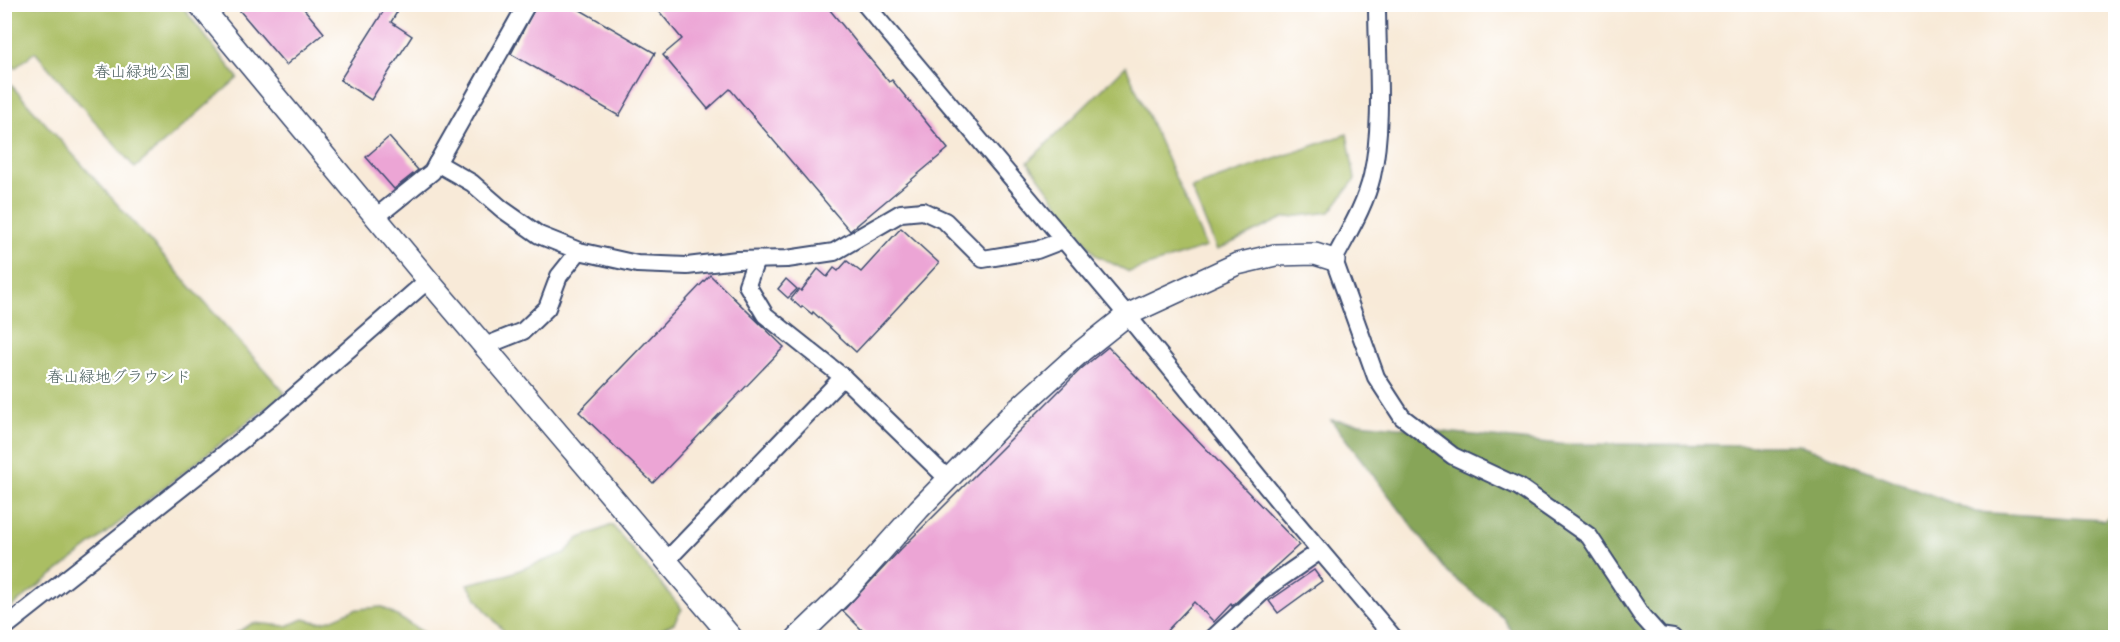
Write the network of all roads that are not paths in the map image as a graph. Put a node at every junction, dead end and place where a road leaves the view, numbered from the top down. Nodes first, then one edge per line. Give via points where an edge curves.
1 (199, 4) edge
2 (527, 4) edge
3 (866, 4) edge
4 (1377, 4) edge
5 (437, 163) junction
6 (376, 217) junction
7 (1063, 240) junction
8 (579, 251) junction
9 (756, 260) junction
10 (1334, 260) junction
11 (428, 280) junction
12 (1127, 315) junction
13 (485, 346) junction
14 (843, 377) junction
15 (948, 479) junction
16 (1320, 550) junction
17 (667, 560) junction
18 (4, 628) edge
19 (732, 638) edge
20 (797, 638) edge
21 (1213, 638) edge
22 (1394, 638) edge
23 (1673, 638) edge

1 - 6 street
2 - 5 street
3 - 7 street
4 - 10 street via 1378,134 1372,176
5 - 6 street via 432,172
5 - 8 street via 472,183 539,235
6 - 11 street
7 - 9 street via 1037,250 983,259 945,221 924,211 901,213 834,252
7 - 12 street
8 - 9 street via 637,264 687,266
8 - 13 street via 559,276 547,308 523,331
9 - 14 street via 747,285 765,315
10 - 12 street via 1314,254 1275,255 1237,264
10 - 23 street via 1376,377 1402,417 1453,456 1519,487 1589,536 1642,616 1660,636
11 - 13 street
11 - 18 street via 270,418
12 - 15 street via 1009,417
12 - 16 street
13 - 17 street
14 - 15 street
14 - 17 street
15 - 20 street via 846,591
16 - 21 street via 1268,587
16 - 22 street
17 - 19 street

